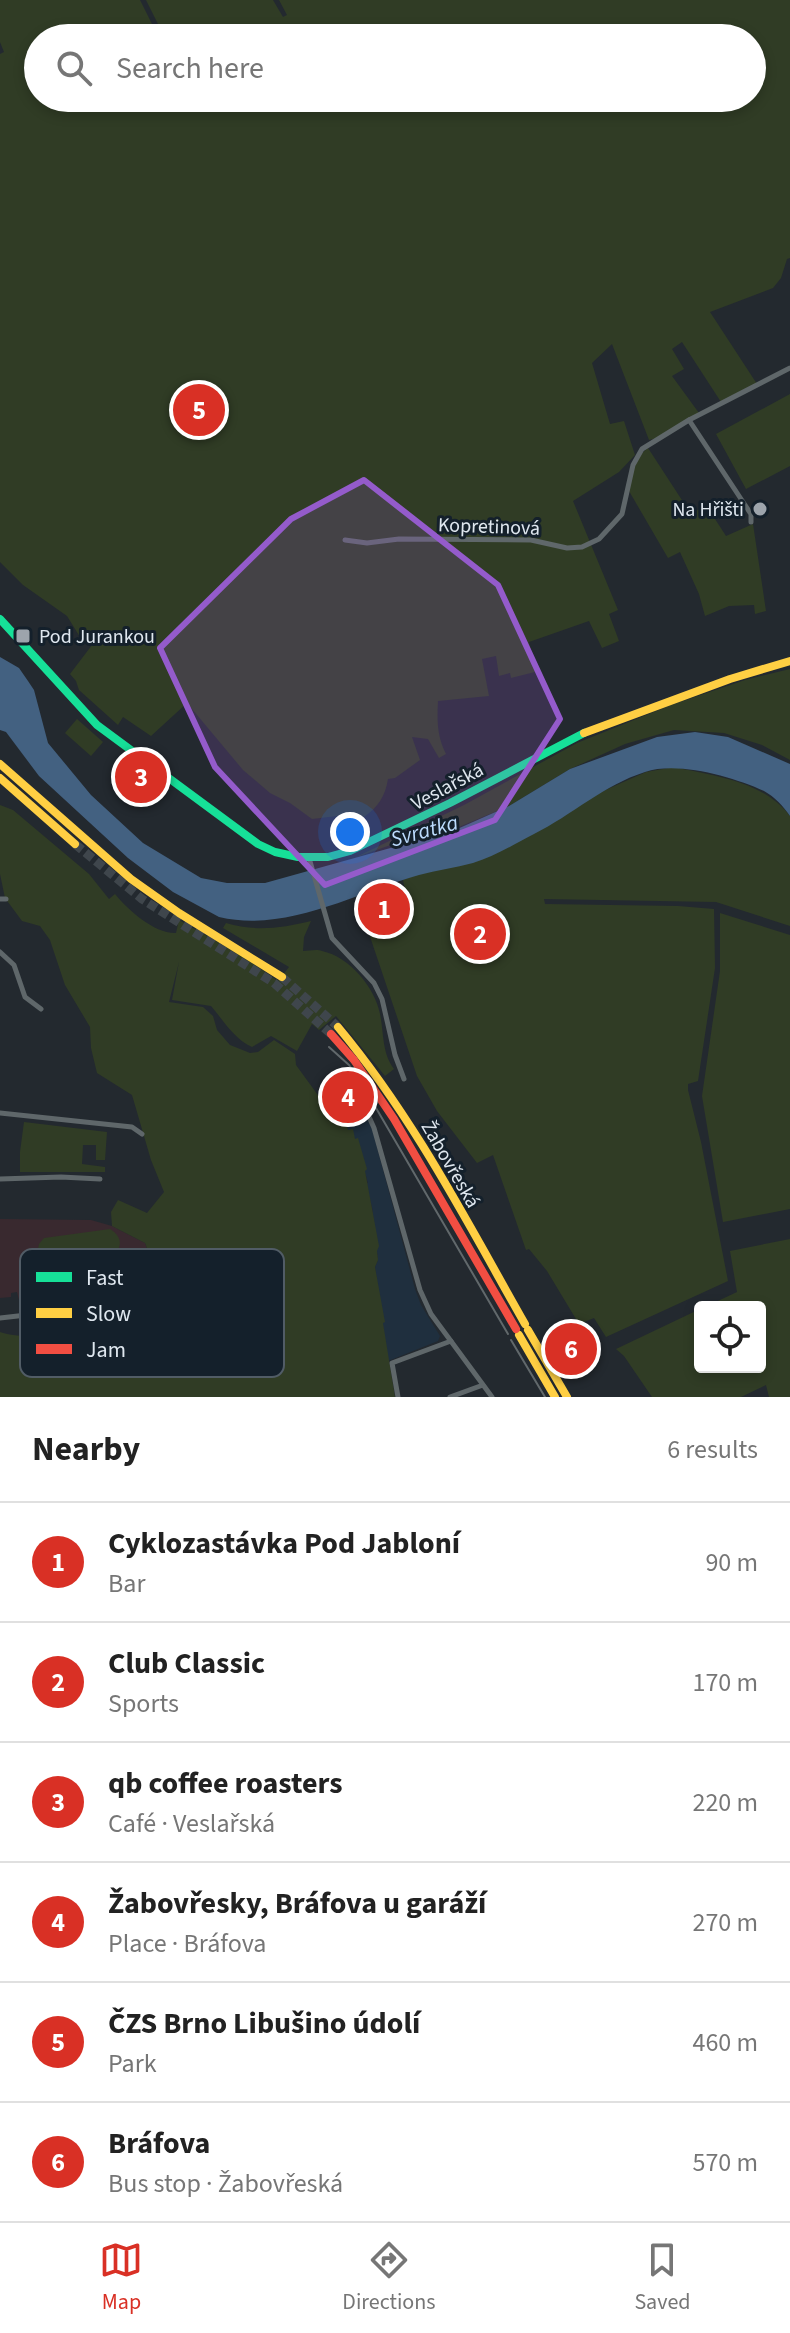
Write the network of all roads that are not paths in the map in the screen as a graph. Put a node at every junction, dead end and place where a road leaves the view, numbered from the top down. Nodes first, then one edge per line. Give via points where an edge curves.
1 (790, 368) edge
2 (689, 420) junction
3 (751, 522) dead end
4 (345, 540) dead end
5 (0, 619) edge
6 (790, 661) edge
7 (0, 764) edge
8 (0, 778) edge
9 (75, 844) tunnel mouth
10 (309, 858) junction
11 (0, 952) edge
12 (282, 977) tunnel mouth
13 (41, 1009) dead end
14 (335, 1030) tunnel mouth
15 (404, 1079) dead end
16 (349, 1080) dead end
17 (0, 1113) edge
18 (142, 1134) dead end
19 (0, 1179) edge
20 (100, 1179) dead end
21 (20, 1316) edge
22 (0, 1318) edge
23 (522, 1329) junction
24 (451, 1341) junction
25 (483, 1385) junction
26 (398, 1397) edge
27 (450, 1397) edge
28 (492, 1397) edge
29 (555, 1397) edge
30 (567, 1397) edge

1 - 2 street, Kopretinová
2 - 3 street via 751,514
2 - 4 street, Kopretinová via 642,449 622,514 599,539 582,547 531,540
5 - 10 main road, Veslařská via 113,738 258,844
6 - 10 main road, Veslařská via 579,735 368,845
7 - 12 main road via 147,891
8 - 9 main road
10 - 15 street via 336,945 374,983 382,999
11 - 13 street via 13,964 25,997
14 - 23 main road, Žabovřeská
16 - 24 street via 374,1128 420,1290
17 - 18 street via 132,1127
19 - 20 street
21 - 22 street
23 - 29 main road, Žabovřeská
23 - 30 main road, Žabovřeská
24 - 25 street
24 - 26 street via 392,1363
25 - 27 street
25 - 28 street

